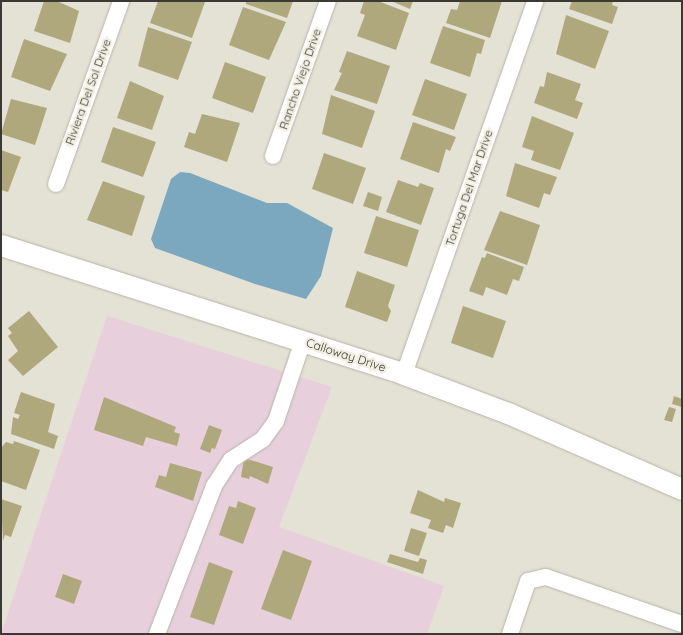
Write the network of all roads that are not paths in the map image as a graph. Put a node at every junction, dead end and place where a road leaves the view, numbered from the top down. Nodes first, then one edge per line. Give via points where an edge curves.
1 (121, 1) edge
2 (328, 1) edge
3 (535, 1) edge
4 (273, 156) dead end
5 (56, 184) dead end
6 (1, 245) edge
7 (303, 341) junction
8 (404, 374) junction
9 (682, 489) edge
10 (682, 624) edge
11 (157, 634) edge
12 (510, 634) edge

1 - 5 street, Riviera Del Sol Drive
2 - 4 street, Rancho Viejo Drive
3 - 8 street, Tortuga Del Mar Drive
6 - 7 main road, Calloway Drive
7 - 8 main road, Calloway Drive
7 - 11 street via 276,421 263,439 232,460 214,486
8 - 9 main road, Calloway Drive via 508,413
10 - 12 street via 546,577 528,582

